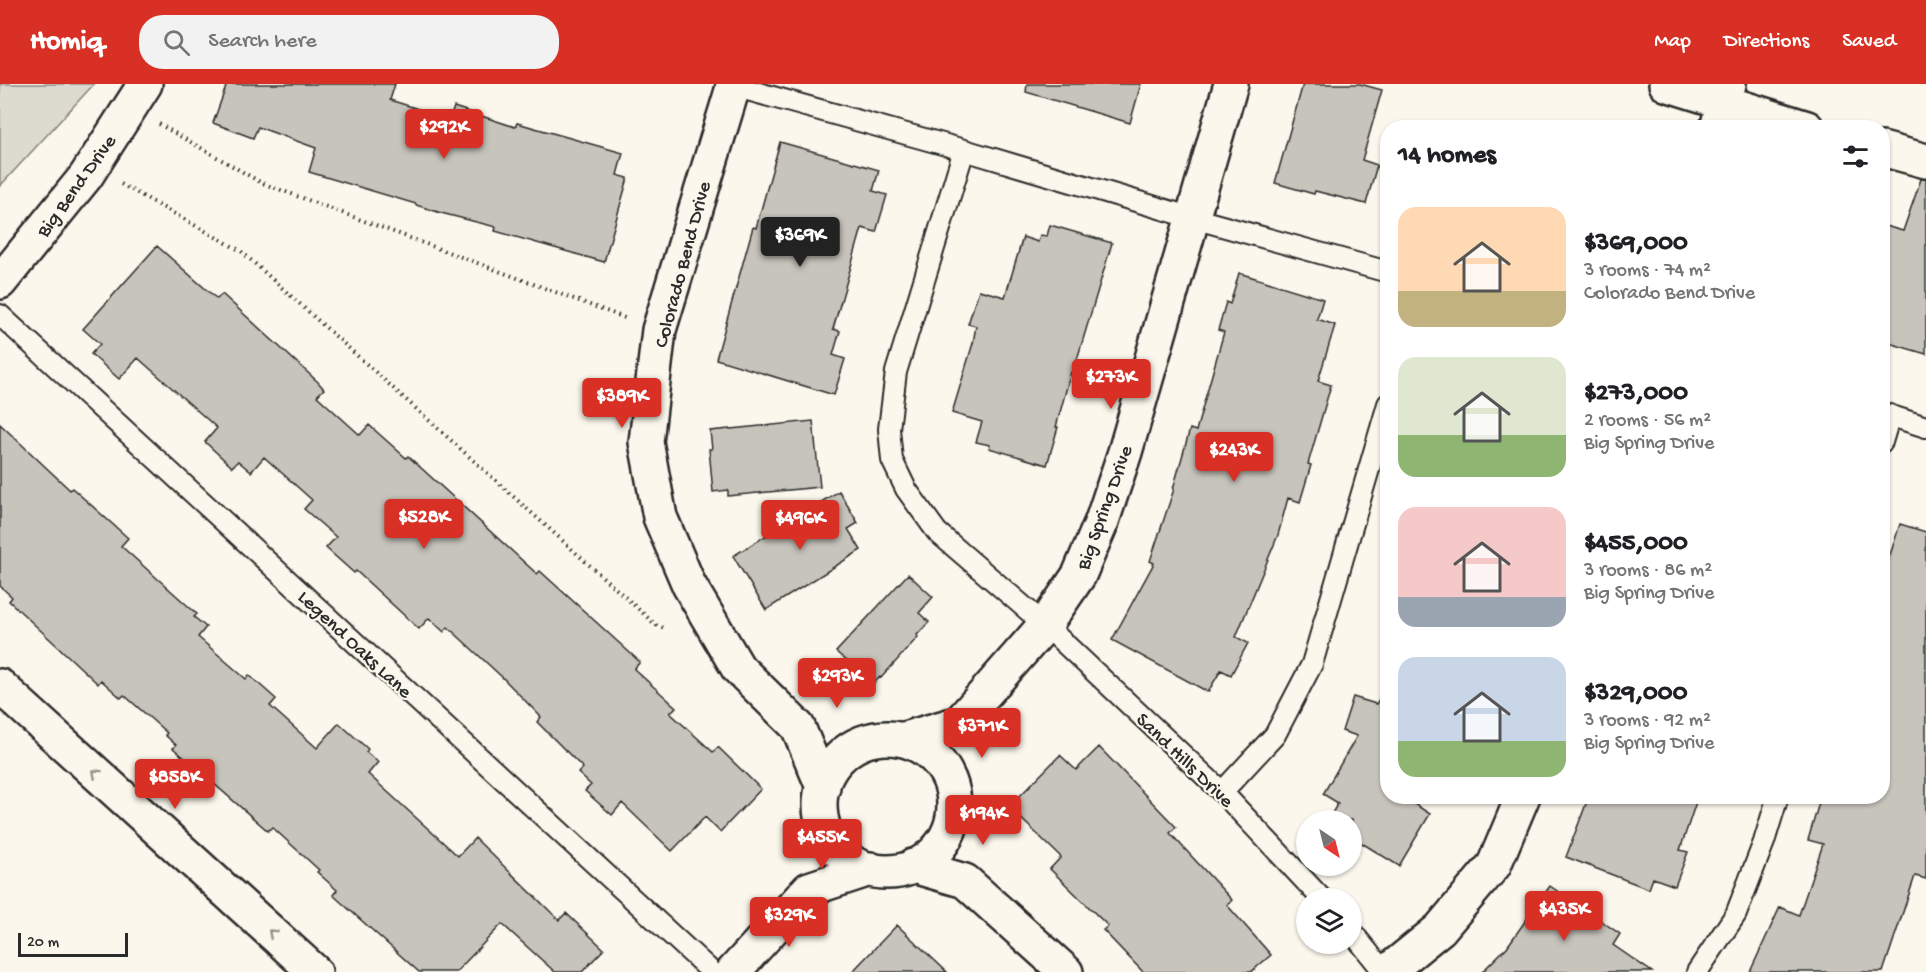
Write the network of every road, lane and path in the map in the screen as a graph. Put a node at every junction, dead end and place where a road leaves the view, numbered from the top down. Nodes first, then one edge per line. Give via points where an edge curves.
1 (1231, 84) edge
2 (1666, 84) edge
3 (731, 85) edge
4 (138, 95) edge
5 (1723, 104) edge
6 (1779, 120) edge
7 (964, 150) junction
8 (1890, 151) edge
9 (1926, 161) edge
10 (94, 164) junction
11 (1193, 218) junction
12 (1380, 270) edge
13 (0, 282) edge
14 (0, 315) edge
15 (659, 330) junction
16 (1890, 415) edge
17 (1926, 427) edge
18 (1380, 431) edge
19 (1045, 625) junction
20 (663, 628) dead end
21 (0, 686) edge
22 (959, 723) junction
23 (798, 727) junction
24 (904, 739) junction
25 (868, 740) junction
26 (823, 787) junction
27 (953, 789) junction
28 (1222, 792) junction
29 (1520, 804) edge
30 (1776, 804) edge
31 (952, 824) junction
32 (825, 830) junction
33 (913, 866) junction
34 (870, 869) junction
35 (965, 881) junction
36 (1312, 888) edge
37 (809, 889) junction
38 (1362, 944) edge
39 (315, 972) edge
40 (712, 972) edge
41 (733, 972) edge
42 (1066, 972) edge
43 (1386, 972) edge
44 (1697, 972) edge

1 - 11 street, Big Spring Drive
2 - 5 street
3 - 7 lane
3 - 15 street, Colorado Bend Drive
4 - 10 street, Big Bend Drive
4 - 15 path via 166,129 262,183
5 - 6 street
7 - 11 lane
7 - 19 lane, Sand Hills Drive via 896,372 889,429 892,460 906,489 937,532
8 - 9 street
10 - 13 street, Big Bend Drive
10 - 20 path via 126,187 241,251
11 - 12 lane
11 - 19 street, Big Spring Drive via 1102,521 1079,574
14 - 40 lane, Legend Oaks Lane
15 - 23 street, Colorado Bend Drive via 646,442 660,517 689,585 738,668
16 - 17 lane
18 - 28 lane via 1312,664 1275,735
19 - 22 street, Big Spring Drive
19 - 28 lane, Sand Hills Drive
39 -> 21 street
22 - 24 street
22 - 27 street
23 - 25 street
23 - 26 street, Colorado Bend Drive
24 - 25 street
24 - 27 street via 935,757
25 - 26 street via 848,751 832,767
26 - 32 street via 820,808
27 - 31 street
28 - 36 lane, Sand Hills Drive
29 - 43 street via 1494,865 1440,929
30 - 44 lane via 1736,914
31 - 33 street via 930,856
31 - 35 street
32 - 34 street via 843,855
32 - 37 street
33 - 34 street via 892,872
33 - 35 street
34 - 37 street
35 - 42 street
37 - 41 street
38 - 43 lane

